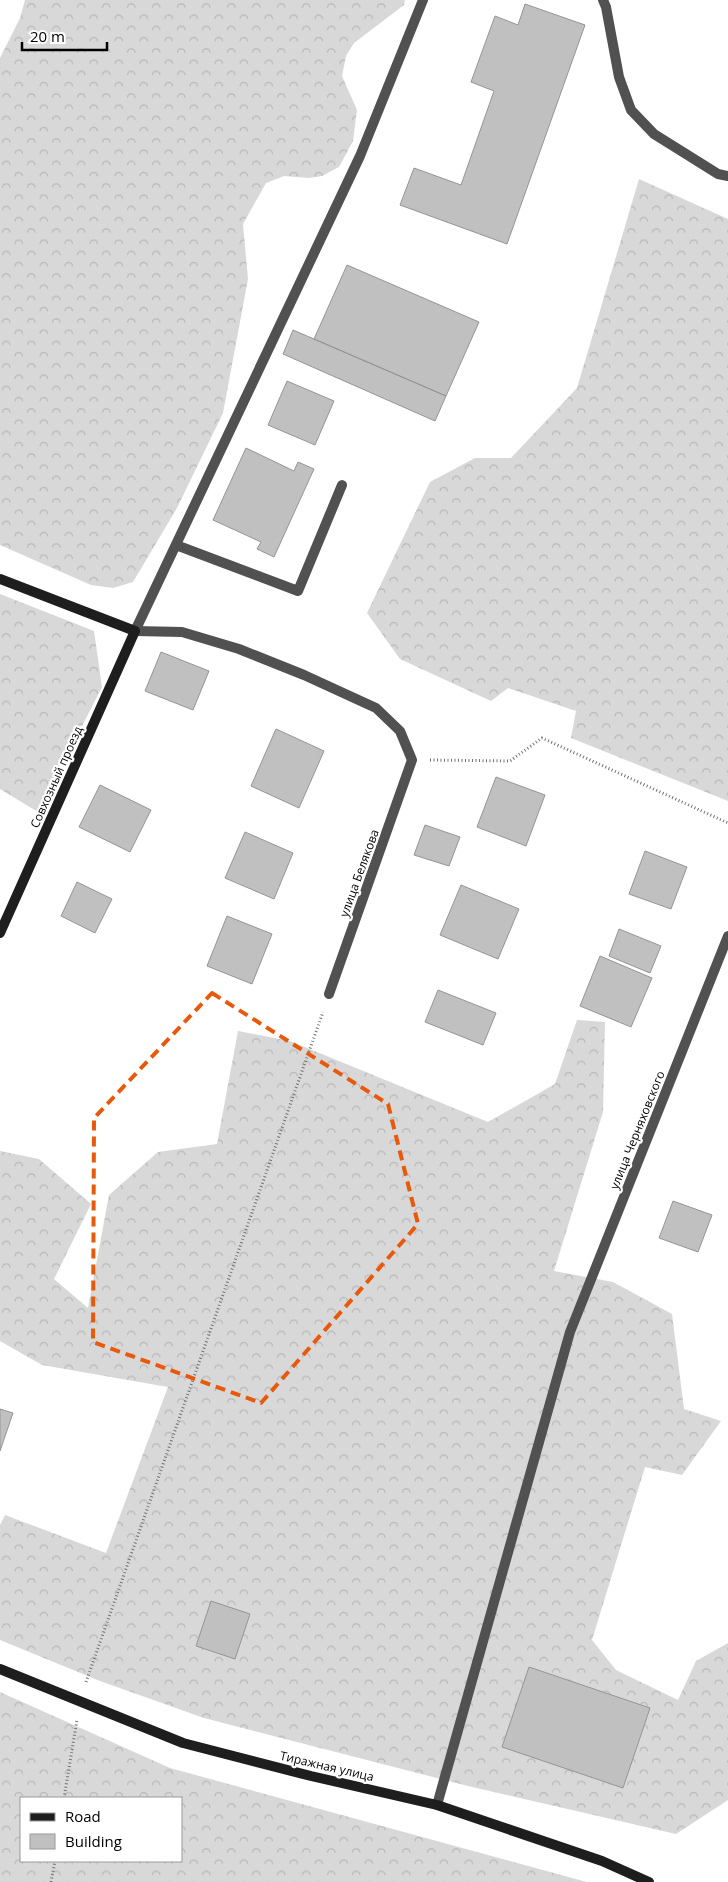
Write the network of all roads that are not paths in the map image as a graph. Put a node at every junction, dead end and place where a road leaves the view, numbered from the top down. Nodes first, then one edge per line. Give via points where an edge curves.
1 (423, 0) edge
2 (603, 0) edge
3 (728, 176) edge
4 (342, 485) dead end
5 (176, 545) junction
6 (0, 579) edge
7 (135, 631) junction
8 (0, 933) edge
9 (728, 936) edge
10 (329, 994) road end
11 (0, 1669) edge
12 (437, 1805) junction
13 (649, 1882) edge

1 - 5 street via 360,156
2 - 3 street via 619,78 631,110 654,134 718,174
4 - 5 street via 298,591
5 - 7 street
6 - 7 main road
7 - 8 main road, Совхозный проезд
7 - 10 street, улица Белякова via 182,632 239,649 376,708 400,731 412,760
9 - 12 street, улица Черняховского via 570,1332
11 - 12 main road, Тиражная улица via 182,1743
12 - 13 main road, Тиражная улица via 602,1861

